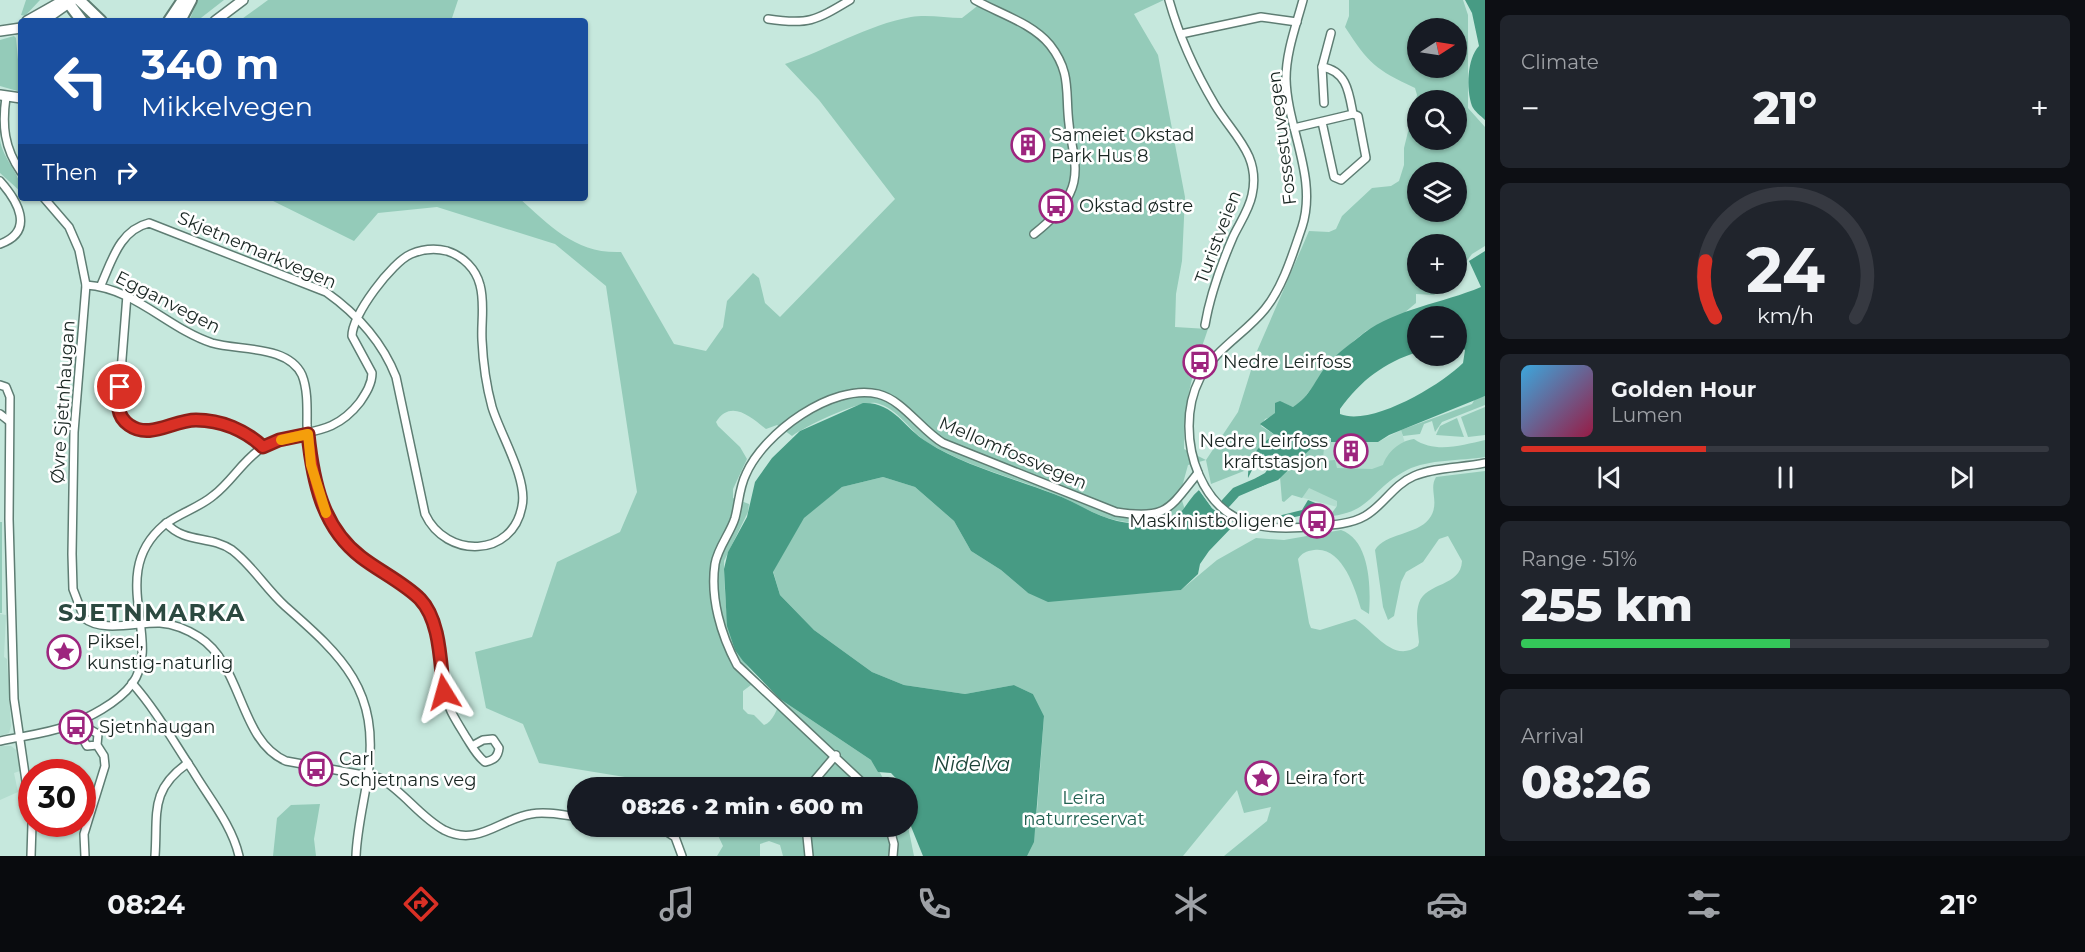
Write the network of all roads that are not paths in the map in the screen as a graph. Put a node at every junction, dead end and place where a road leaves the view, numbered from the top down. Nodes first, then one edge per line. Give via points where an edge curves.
1 (50, 0) edge
2 (183, 0) edge
3 (191, 0) edge
4 (243, 0) edge
5 (850, 0) edge
6 (975, 0) edge
7 (1169, 0) edge
8 (1303, 0) edge
9 (71, 1) edge
10 (42, 17) edge
11 (80, 18) edge
12 (96, 18) edge
13 (171, 18) edge
14 (182, 18) edge
15 (219, 18) edge
16 (768, 19) dead end
17 (1298, 22) junction
18 (18, 23) edge
19 (0, 25) edge
20 (18, 28) edge
21 (0, 31) edge
22 (1331, 33) dead end
23 (1181, 34) junction
24 (1322, 67) junction
25 (3, 99) edge
26 (18, 100) edge
27 (1324, 103) dead end
28 (1353, 114) junction
29 (1322, 122) junction
30 (1294, 128) junction
31 (18, 168) edge
32 (0, 181) edge
33 (47, 201) edge
34 (1034, 234) dead end
35 (0, 244) edge
36 (86, 285) junction
37 (101, 285) junction
38 (127, 295) junction
39 (357, 319) junction
40 (1205, 325) dead end
41 (0, 385) edge
42 (0, 414) edge
43 (9, 421) junction
44 (308, 434) junction
45 (263, 447) junction
46 (1485, 463) edge
47 (1198, 473) junction
48 (166, 523) junction
49 (139, 624) junction
50 (132, 683) junction
51 (18, 738) junction
52 (0, 741) edge
53 (97, 745) dead end
54 (472, 746) dead end
55 (836, 755) junction
56 (21, 759) edge
57 (188, 763) junction
58 (368, 776) junction
59 (817, 777) edge
60 (857, 777) edge
61 (567, 816) edge
62 (32, 837) edge
63 (675, 837) edge
64 (807, 837) edge
65 (892, 837) edge
66 (31, 856) edge
67 (85, 856) edge
68 (155, 856) edge
69 (239, 856) edge
70 (356, 856) edge
71 (682, 856) edge
72 (809, 856) edge
73 (893, 856) edge

1 - 10 main road
2 - 13 highway
3 - 14 highway
4 - 15 main road
5 - 16 street via 808,22
6 - 34 street via 1038,34 1050,44 1065,73 1074,182 1060,209
7 - 23 street, Turistveien
8 - 17 street, Fossestuvegen
9 - 10 main road
9 - 11 highway
9 - 12 highway
17 - 23 street via 1261,17
17 - 30 street, Fossestuvegen via 1288,55 1286,80
18 - 19 main road
20 - 21 main road
22 - 24 street
23 - 40 street, Turistveien via 1216,106 1243,141 1253,181 1250,204 1208,305
24 - 27 street
24 - 28 street via 1342,78
25 - 26 main road
25 - 31 street via 5,141
28 - 29 street
28 - 29 street via 1358,117 1367,155 1338,180 1334,177
29 - 30 street
30 - 47 street, Fossestuvegen via 1306,182 1304,220 1268,305 1222,348 1196,389 1189,431
32 - 35 street via 14,197 21,216 16,233
33 - 36 street, Øvre Sjetnhaugan via 69,227 80,250
36 - 37 street, Egganvegen
36 - 49 street, Øvre Sjetnhaugan via 72,475 73,589 84,618 98,625
37 - 38 street, Egganvegen
37 - 39 street, Skjetnemarkvegen via 128,233 149,223 310,285 336,300
38 - 44 street, Egganvegen via 210,342 283,356 291,361 303,379
38 - 45 street via 118,410 125,422 137,430 149,431 193,420 218,421
39 - 39 street, Skjetnemarkvegen via 394,267 412,253 427,249 450,252 475,272 482,296 486,381 519,478 523,505 515,524 502,538 483,547 460,546 444,539 429,524 396,377 381,345
39 - 44 street via 352,336 370,366 372,380 364,396 343,418 320,432
41 - 43 street via 6,387 10,397
42 - 43 street
43 - 51 street
44 - 45 street
44 - 54 street, Egganvegen via 321,502 335,531 359,555 421,600 433,622 444,692 450,711
45 - 48 street via 212,497
46 - 47 street, Fossestuvegen via 1416,475 1367,514 1352,521 1274,529 1241,521 1220,506
47 - 55 street, Mellomfossvegen via 1168,509 1127,514 943,443 880,394 858,391 800,415 764,446 745,474 735,519 715,565 719,622 737,665 796,723
48 - 49 street via 149,541 138,566
48 - 58 street via 180,536 230,549 342,659 356,681 369,726
49 - 50 street via 140,657
49 - 58 street via 171,625 211,647 260,739 276,757
50 - 51 street via 119,697 79,721
50 - 57 street
51 - 52 street
51 - 56 street
53 - 67 street via 105,766 84,834
55 - 59 street
55 - 60 street, Mellomfossvegen
57 - 68 street via 171,775 161,791
57 - 69 street via 233,835
58 - 61 street via 393,786 427,819 456,835 486,833 531,814
58 - 70 street
62 - 66 street
63 - 71 street
64 - 72 street
65 - 73 street

